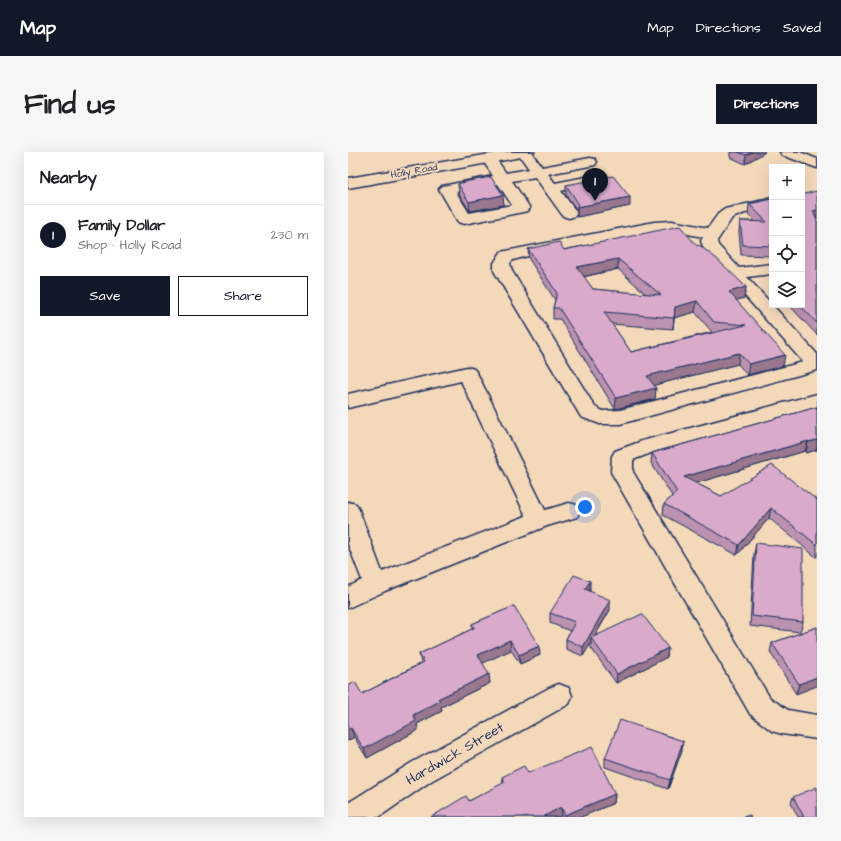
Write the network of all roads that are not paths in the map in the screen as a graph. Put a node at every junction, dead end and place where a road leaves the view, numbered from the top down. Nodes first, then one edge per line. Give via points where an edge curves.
1 (525, 152) edge
2 (786, 152) edge
3 (489, 158) junction
4 (814, 160) edge
5 (590, 162) dead end
6 (538, 172) junction
7 (601, 178) edge
8 (348, 183) edge
9 (551, 188) junction
10 (769, 204) edge
11 (569, 213) dead end
12 (713, 234) junction
13 (769, 269) edge
14 (734, 274) junction
15 (816, 364) edge
16 (348, 401) edge
17 (817, 401) edge
18 (348, 510) edge
19 (569, 511) dead end
20 (539, 520) junction
21 (376, 584) junction
22 (348, 598) edge
23 (559, 696) dead end
24 (817, 727) edge
25 (353, 817) edge

1 - 3 main road, Holly Road
1 - 6 main road
2 - 4 main road
3 - 6 main road via 502,178
3 - 8 main road, Holly Road
5 - 6 main road
6 - 9 main road
7 - 9 main road
9 - 11 main road
10 - 12 main road via 732,212
12 - 14 main road via 710,246
12 - 15 main road via 672,226 654,227 507,256 502,263 503,271 588,412 605,420
13 - 14 main road
14 - 15 main road
16 - 20 main road via 467,373
17 - 24 main road via 649,446 623,456 622,472 760,706 782,722
18 - 21 main road
19 - 20 main road
20 - 21 main road
21 - 22 main road
23 - 25 main road, Hardwick Street via 421,772

